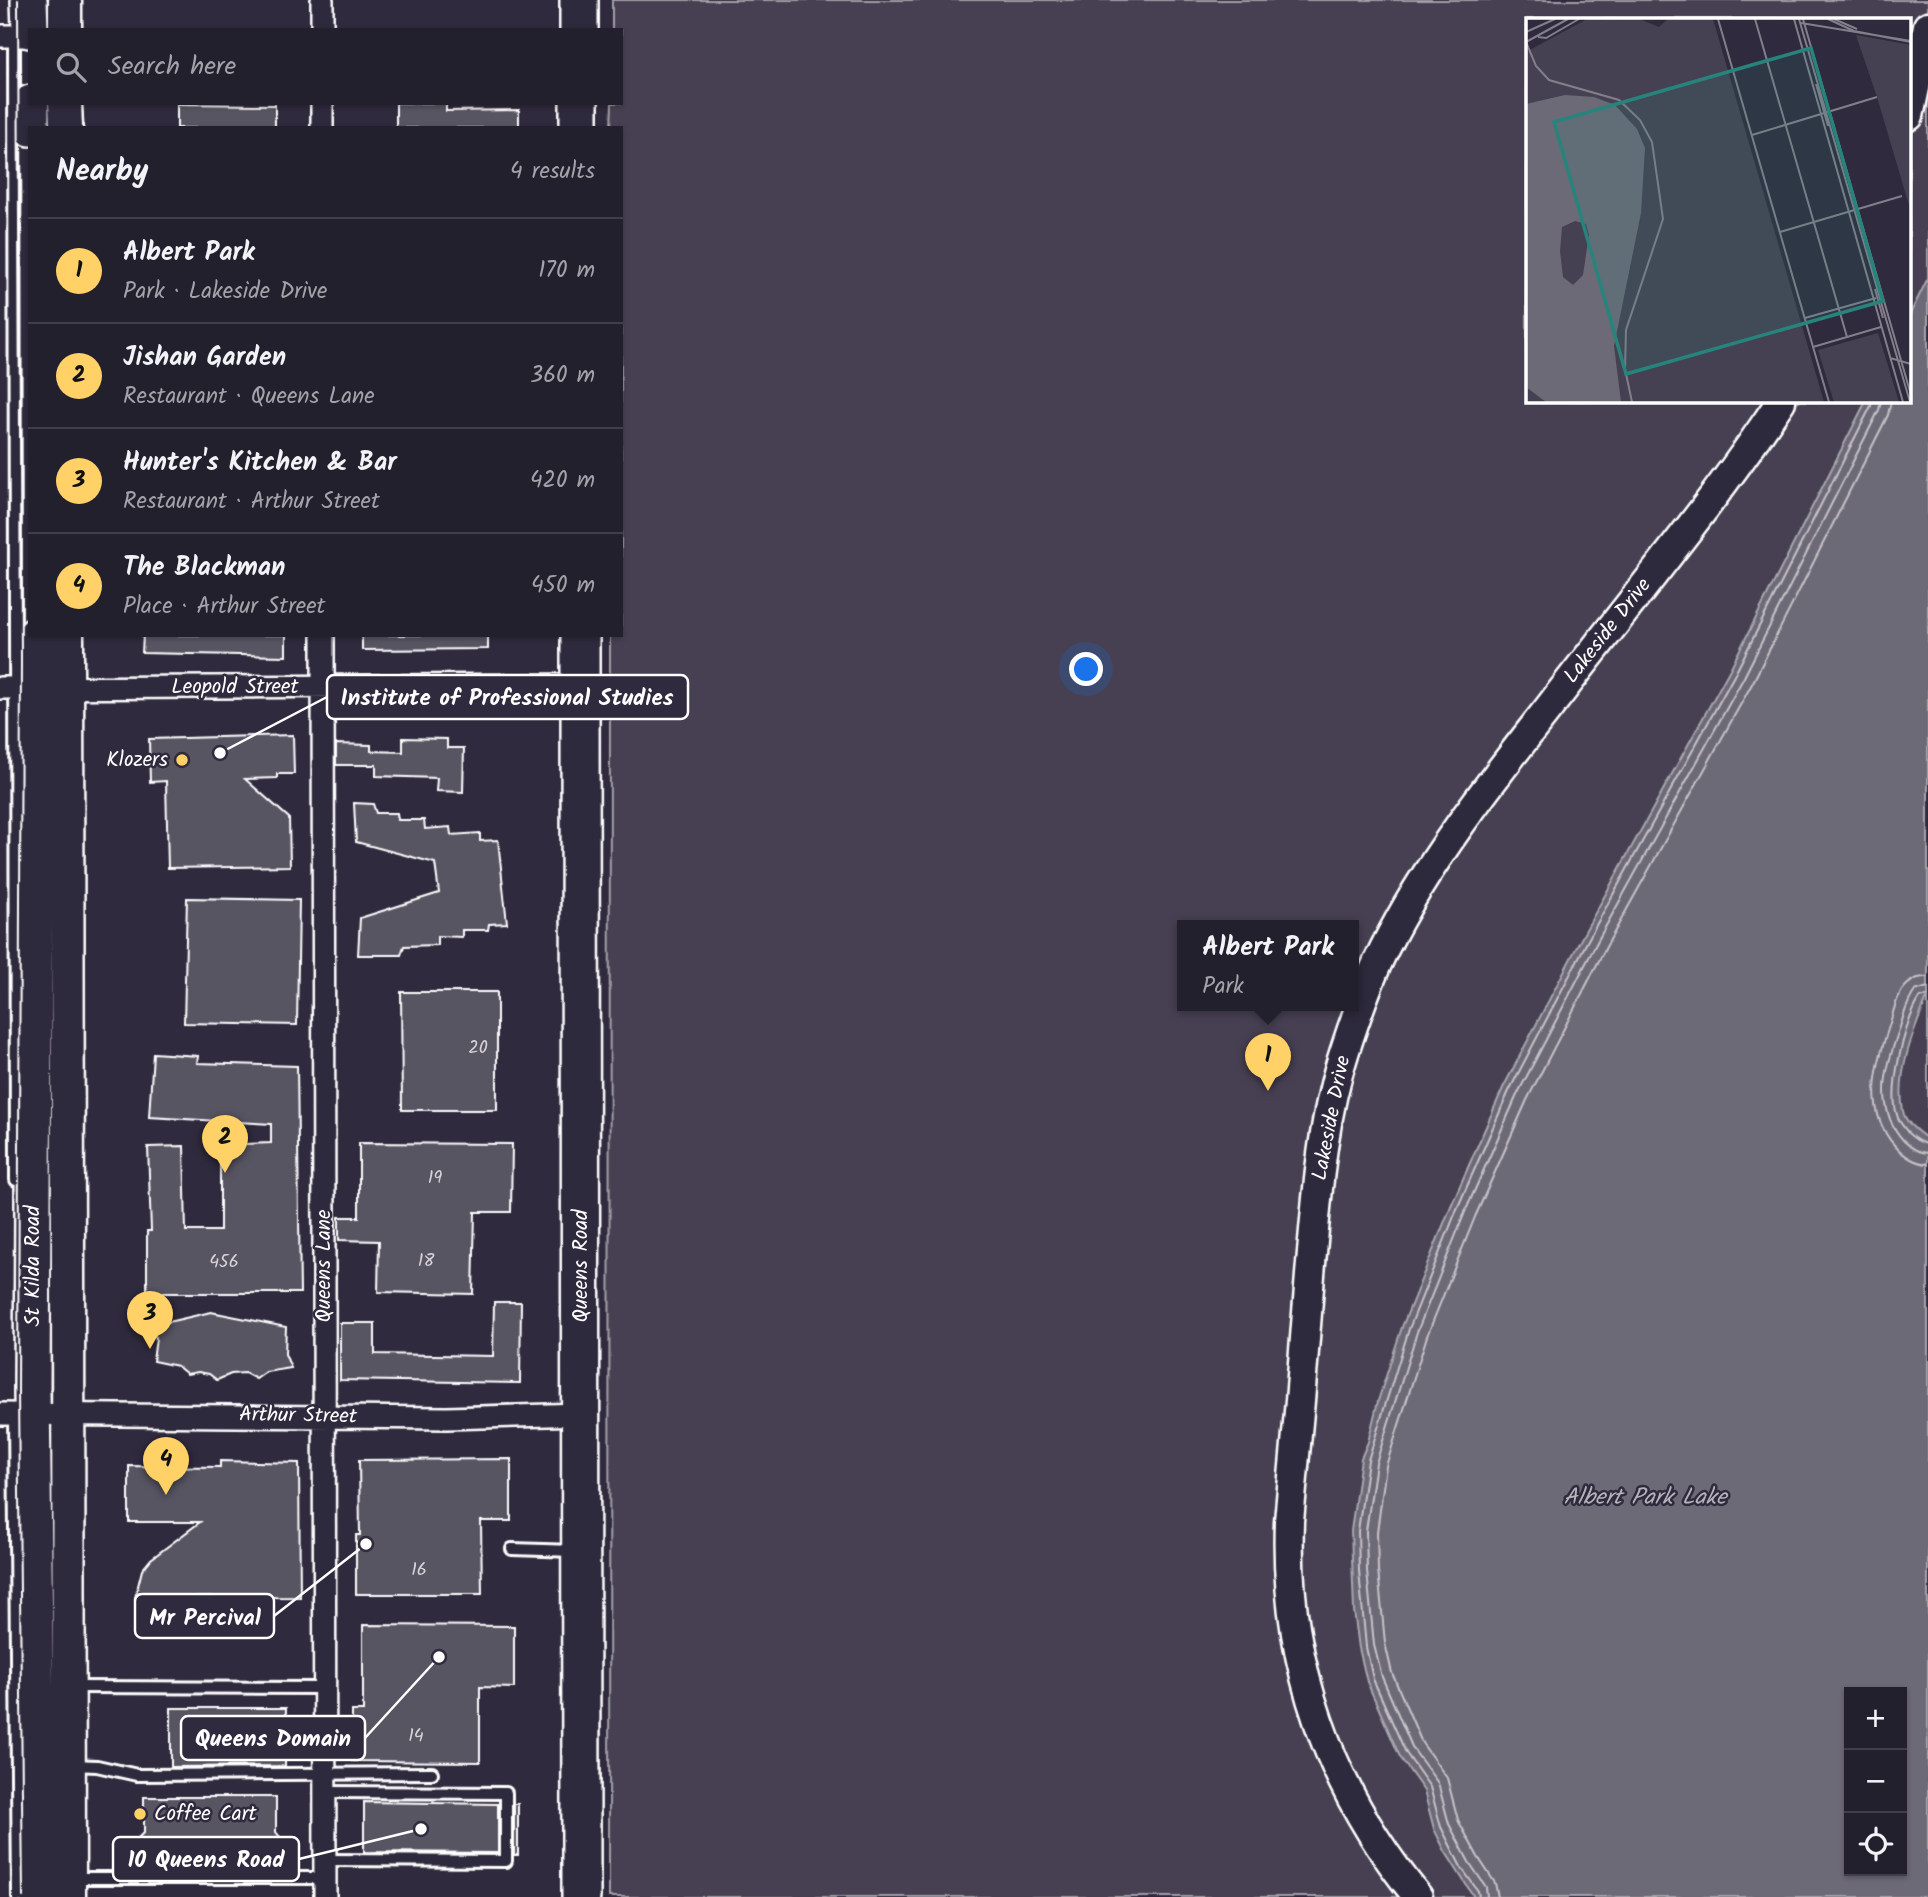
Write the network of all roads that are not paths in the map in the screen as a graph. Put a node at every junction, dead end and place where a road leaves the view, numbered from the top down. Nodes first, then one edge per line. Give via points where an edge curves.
1 (65, 0) edge
2 (322, 0) edge
3 (579, 0) edge
4 (1928, 26) edge
5 (19, 27) edge
6 (65, 28) edge
7 (323, 28) edge
8 (579, 28) edge
9 (30, 105) edge
10 (65, 105) edge
11 (322, 105) edge
12 (579, 105) edge
13 (1910, 111) edge
14 (31, 126) edge
15 (66, 126) edge
16 (322, 126) edge
17 (579, 126) edge
18 (1780, 402) edge
19 (28, 622) edge
20 (28, 637) edge
21 (36, 637) edge
22 (66, 637) edge
23 (323, 637) edge
24 (580, 637) edge
25 (580, 685) junction
26 (323, 686) junction
27 (29, 688) edge
28 (1359, 1010) edge
29 (1359, 1011) edge
30 (16, 1198) dead end
31 (15, 1411) edge
32 (68, 1414) junction
33 (581, 1414) junction
34 (324, 1416) junction
35 (512, 1549) dead end
36 (581, 1552) junction
37 (69, 1687) junction
38 (324, 1689) junction
39 (69, 1765) junction
40 (432, 1773) dead end
41 (325, 1782) junction
42 (325, 1878) edge
43 (69, 1887) edge
44 (18, 1897) edge
45 (38, 1897) edge
46 (581, 1897) edge
47 (1418, 1897) edge

1 - 6 main road
2 - 7 street
3 - 8 highway
4 - 13 street
5 - 19 lane
9 - 14 main road
10 - 15 main road
11 - 16 street
12 - 17 highway
18 - 28 street, Lakeside Drive via 1752,445 1493,779 1421,885 1384,950
20 - 27 lane
21 - 27 main road, St Kilda Road
22 - 27 main road, St Kilda Road
23 - 26 street, Queens Lane
24 - 25 highway, Queens Road
25 - 26 street, Leopold Street
25 - 33 highway, Queens Road
26 - 27 street, Leopold Street
26 - 34 street, Queens Lane
27 - 30 lane
27 - 31 main road, St Kilda Road
27 - 32 main road, St Kilda Road
29 - 47 street, Lakeside Drive via 1332,1098 1318,1177 1289,1521 1290,1591 1302,1669 1323,1738 1368,1829
31 - 32 street, Arthur Street
31 - 44 lane
31 - 45 main road, St Kilda Road
32 - 34 street, Arthur Street
32 - 37 main road, St Kilda Road
33 - 34 street, Arthur Street
33 - 36 highway, Queens Road
34 - 38 street, Queens Lane
35 - 36 lane
36 - 46 highway, Queens Road
37 - 38 lane
37 - 39 main road, St Kilda Road
38 - 41 street, Queens Lane
39 - 41 lane via 137,1774
39 - 43 main road, St Kilda Road
40 - 41 lane
41 - 42 street, Queens Lane
41 - 42 lane via 506,1793 506,1860
42 - 43 lane

